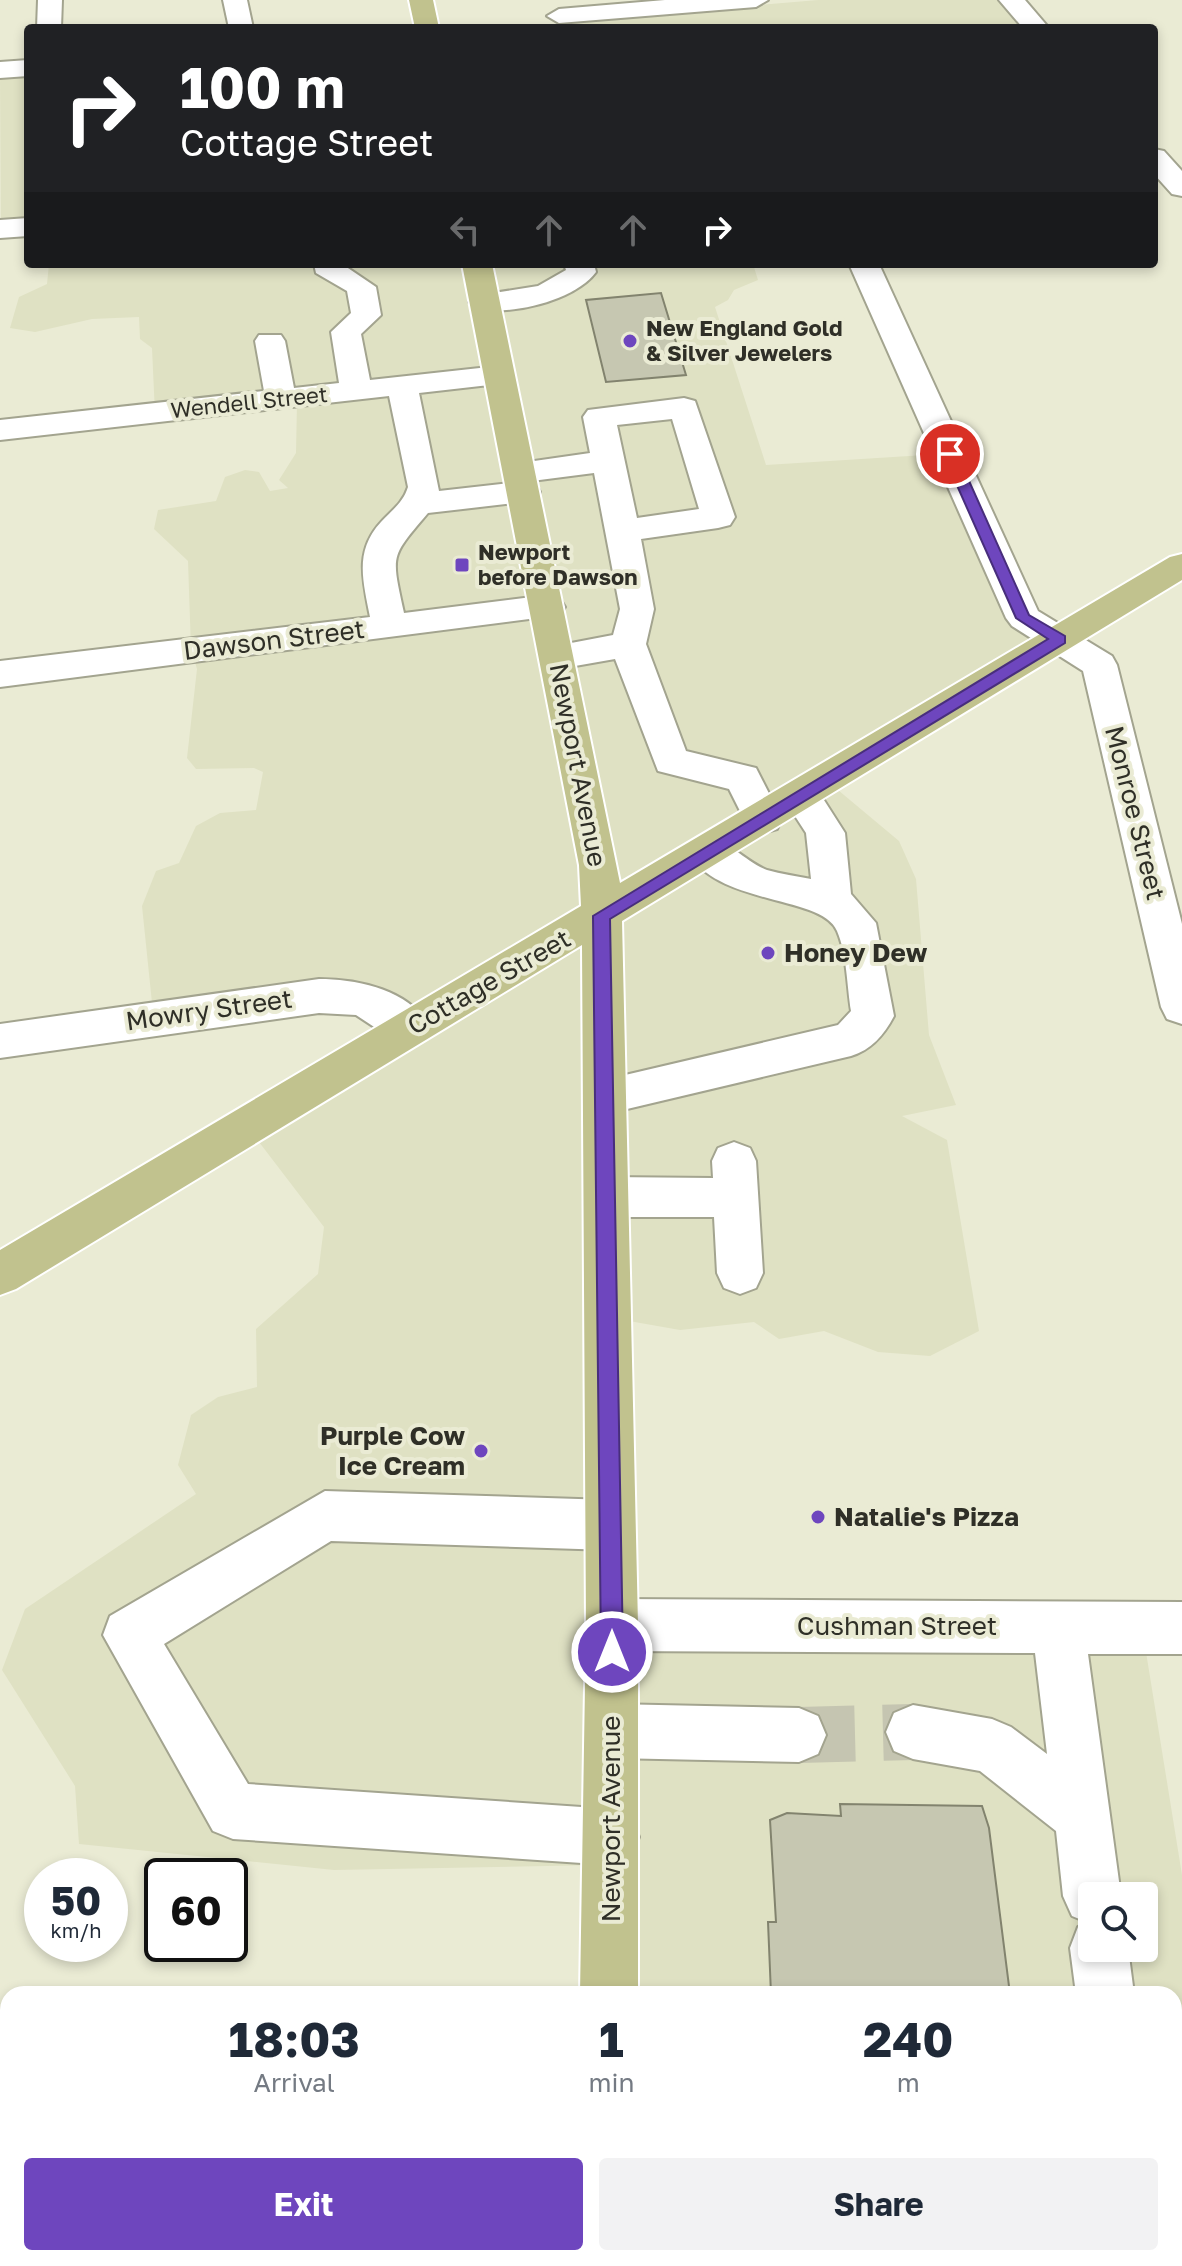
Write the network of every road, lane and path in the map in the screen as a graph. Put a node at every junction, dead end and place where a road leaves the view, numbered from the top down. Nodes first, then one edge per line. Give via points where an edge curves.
1 (50, 0) edge
2 (235, 0) edge
3 (756, 0) edge
4 (1011, 0) edge
5 (746, 1) edge
6 (554, 15) edge
7 (690, 17) edge
8 (616, 20) edge
9 (49, 24) edge
10 (240, 24) edge
11 (756, 24) edge
12 (1033, 24) edge
13 (24, 68) edge
14 (0, 70) edge
15 (1158, 161) edge
16 (1182, 188) edge
17 (24, 227) edge
18 (0, 229) edge
19 (328, 268) edge
20 (478, 268) edge
21 (580, 268) edge
22 (866, 268) edge
23 (484, 302) junction
24 (270, 341) dead end
25 (498, 375) junction
26 (402, 386) junction
27 (356, 391) junction
28 (281, 399) junction
29 (0, 430) edge
30 (607, 461) junction
31 (521, 482) junction
32 (422, 503) junction
33 (623, 531) junction
34 (1182, 565) edge
35 (548, 607) junction
36 (389, 626) junction
37 (1059, 639) junction
38 (628, 644) junction
39 (558, 657) junction
40 (0, 674) edge
41 (801, 796) junction
42 (763, 819) junction
43 (708, 852) junction
44 (831, 899) junction
45 (602, 916) junction
46 (1182, 1007) edge
47 (409, 1028) junction
48 (0, 1041) edge
49 (606, 1096) junction
50 (607, 1197) junction
51 (740, 1273) dead end
52 (0, 1274) edge
53 (610, 1525) junction
54 (612, 1625) junction
55 (1058, 1627) junction
56 (1182, 1628) edge
57 (612, 1731) junction
58 (913, 1732) tunnel mouth
59 (799, 1735) tunnel mouth
60 (1082, 1816) junction
61 (611, 1837) junction
62 (1090, 1882) edge
63 (1101, 1962) edge
64 (609, 1986) edge
65 (1104, 1986) edge

1 - 9 street
2 - 10 street
3 - 5 street
4 - 12 street
5 - 7 street
5 - 11 street
6 - 8 street
7 - 8 street
13 - 14 street
15 - 16 street
17 - 18 street
19 - 27 street via 361,287 366,315 346,332
20 - 23 main road, Newport Avenue
21 - 23 street via 571,284
22 - 37 street, Monroe Street via 1024,618
23 - 25 main road, Newport Avenue
24 - 28 street
25 - 26 street, Wendell Street
25 - 31 main road, Newport Avenue
26 - 27 street, Wendell Street
26 - 32 street via 424,487
27 - 28 street, Wendell Street
28 - 29 street, Wendell Street
30 - 31 street
30 - 33 street
30 - 33 street via 599,417 684,408 717,514 712,519
31 - 32 street
31 - 35 main road, Newport Avenue
32 - 36 street via 392,531 379,555
33 - 38 street via 637,609
34 - 37 main road, Cottage Street
35 - 36 street, Dawson Street
35 - 39 main road, Newport Avenue
36 - 40 street, Dawson Street
37 - 41 main road, Cottage Street
37 - 46 street, Monroe Street via 1099,665
38 - 39 street
38 - 42 street via 671,761 743,778
39 - 45 main road, Newport Avenue via 599,865
41 - 42 main road, Cottage Street
41 - 44 street via 823,820 830,846
42 - 43 main road, Cottage Street
43 - 44 street via 755,882
43 - 45 main road, Cottage Street
44 - 49 street via 856,923 873,1016 851,1039
45 - 47 main road, Cottage Street
45 - 49 main road, Newport Avenue
47 - 48 street, Mowry Street via 377,1003 339,995
47 - 52 main road, Cottage Street
49 - 50 main road, Newport Avenue
50 - 51 street via 735,1179
50 - 53 main road, Newport Avenue
53 - 54 main road, Newport Avenue
53 - 61 street via 325,1516 129,1635 233,1811
54 - 55 street, Cushman Street
54 - 57 main road, Newport Avenue
55 - 56 street, Cushman Street
55 - 60 street
57 - 59 street
57 - 61 main road, Newport Avenue
58 - 60 street via 992,1746
60 - 62 street
61 - 64 main road, Newport Avenue
63 - 65 street

